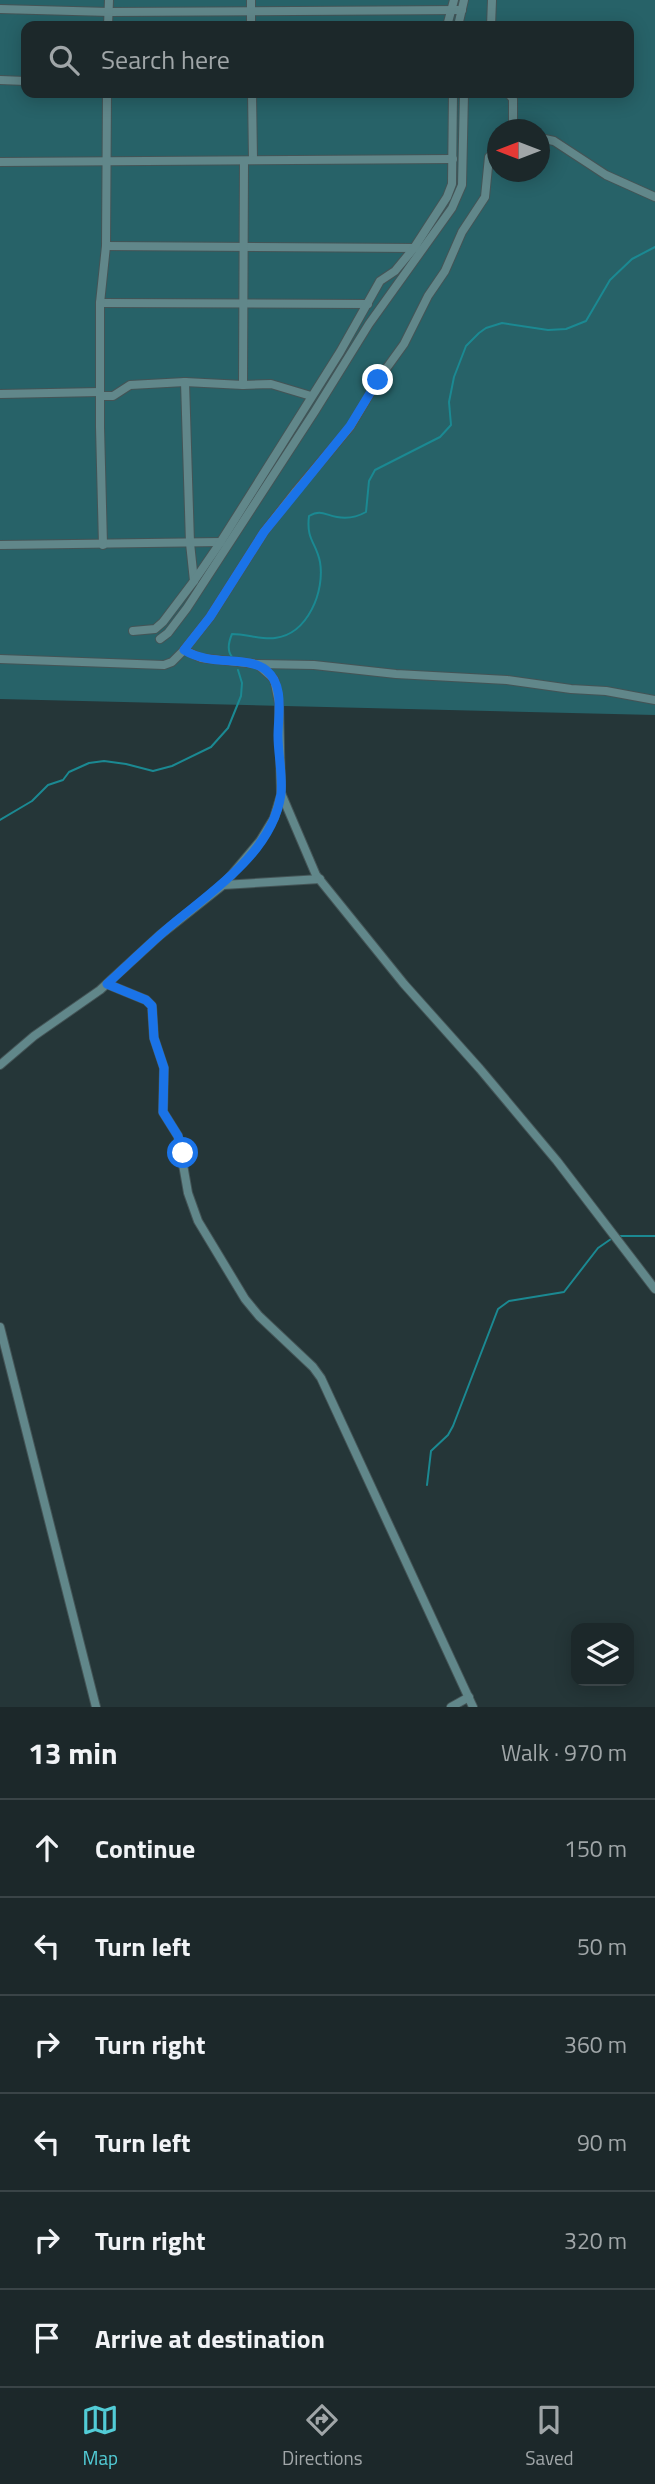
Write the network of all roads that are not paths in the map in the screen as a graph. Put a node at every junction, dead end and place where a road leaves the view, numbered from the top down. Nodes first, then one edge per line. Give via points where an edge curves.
1 (109, 0) edge
2 (251, 0) edge
3 (464, 0) edge
4 (492, 0) edge
5 (456, 6) edge
6 (0, 9) edge
7 (251, 10) junction
8 (108, 12) junction
9 (108, 21) edge
10 (251, 21) edge
11 (491, 21) edge
12 (0, 80) edge
13 (21, 81) edge
14 (107, 98) edge
15 (252, 98) edge
16 (453, 98) edge
17 (464, 98) edge
18 (512, 98) edge
19 (513, 119) edge
20 (550, 140) edge
21 (453, 159) junction
22 (249, 160) junction
23 (0, 162) edge
24 (107, 162) junction
25 (487, 177) edge
26 (655, 197) edge
27 (430, 231) junction
28 (106, 246) junction
29 (243, 248) junction
30 (418, 249) junction
31 (100, 303) junction
32 (243, 303) junction
33 (368, 304) junction
34 (340, 352) junction
35 (350, 355) junction
36 (185, 382) junction
37 (243, 385) junction
38 (0, 394) edge
39 (100, 394) junction
40 (311, 396) junction
41 (224, 542) junction
42 (190, 543) junction
43 (0, 545) edge
44 (103, 545) junction
45 (194, 581) junction
46 (133, 631) dead end
47 (160, 639) dead end
48 (184, 650) junction
49 (0, 659) edge
50 (257, 664) junction
51 (655, 700) edge
52 (281, 793) junction
53 (320, 880) junction
54 (223, 885) junction
55 (107, 984) junction
56 (0, 1065) edge
57 (655, 1289) edge
58 (0, 1327) edge
59 (469, 1698) junction
60 (96, 1707) edge
61 (451, 1707) edge
62 (473, 1707) edge

1 - 8 street
2 - 7 street
3 - 5 street
4 - 11 street
5 - 7 street
6 - 8 street
7 - 8 street
7 - 10 street
8 - 9 street
12 - 13 street
14 - 24 street
15 - 22 street
16 - 21 street
17 - 27 street via 462,185 452,208
18 - 19 street
20 - 26 street via 606,175
21 - 22 street
21 - 27 street via 450,190
22 - 24 street
22 - 29 street
23 - 24 street
24 - 28 street
25 - 48 street via 485,197 404,344 350,426 264,532
27 - 30 street
28 - 29 street
28 - 31 street
29 - 30 street
29 - 32 street
30 - 33 street via 380,281
30 - 35 street
31 - 32 street
31 - 39 street
32 - 33 street
32 - 37 street
33 - 34 street
34 - 35 street
34 - 40 street
35 - 41 street
36 - 37 street
36 - 39 street via 130,385 113,396
36 - 42 street
37 - 40 street via 271,384
38 - 39 street
39 - 44 street
40 - 41 street
41 - 42 street
41 - 45 street
41 - 47 street via 187,608
42 - 44 street
42 - 45 street
43 - 44 street
45 - 46 street via 155,629
48 - 49 street via 164,665
48 - 50 street via 209,660
50 - 51 street via 507,680
50 - 52 street via 277,686
52 - 53 street
52 - 54 street via 274,818 260,841
53 - 54 street
53 - 57 street via 557,1161
54 - 55 street
55 - 56 street
55 - 59 street via 152,1006 154,1038 164,1068 163,1112 178,1136 198,1221 245,1299 321,1378
58 - 60 street
59 - 61 street
59 - 62 street

